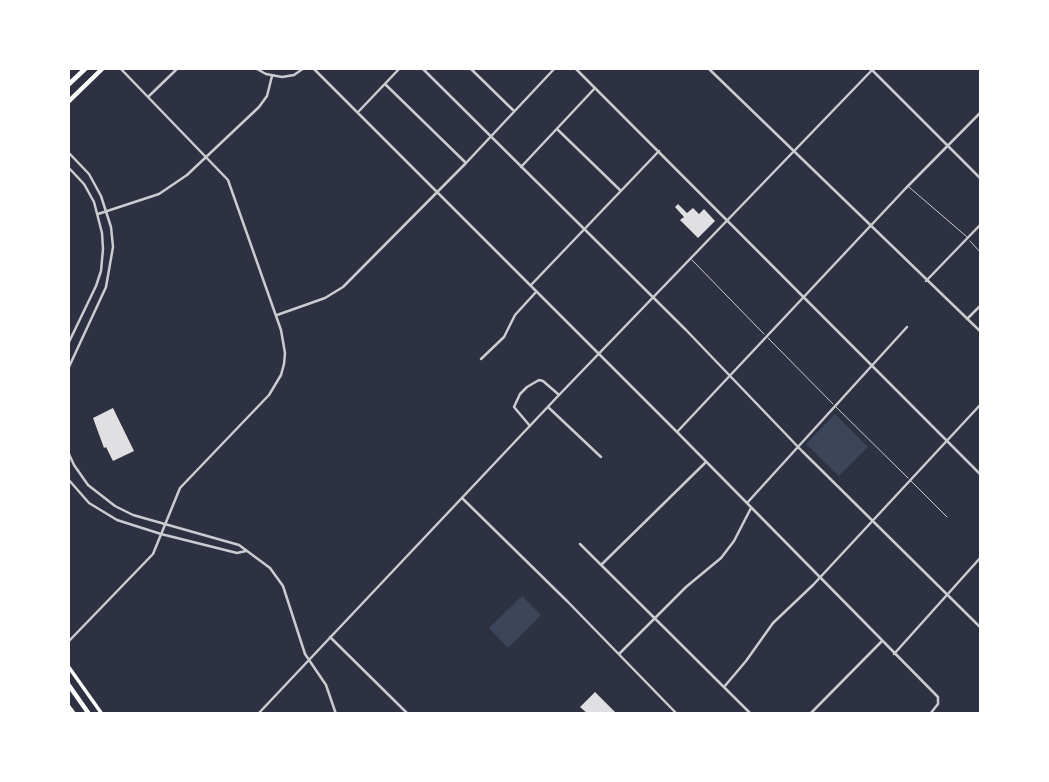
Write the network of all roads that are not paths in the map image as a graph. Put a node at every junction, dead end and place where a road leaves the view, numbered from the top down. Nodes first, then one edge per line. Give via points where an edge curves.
1 (86, 68) edge
2 (103, 68) edge
3 (120, 68) edge
4 (178, 68) edge
5 (255, 68) edge
6 (304, 68) edge
7 (313, 68) edge
8 (400, 68) edge
9 (422, 68) edge
10 (470, 68) edge
11 (555, 68) edge
12 (575, 68) edge
13 (708, 68) edge
14 (872, 69) edge
15 (272, 76) junction
16 (385, 84) junction
17 (68, 85) edge
18 (595, 88) junction
19 (148, 97) junction
20 (68, 102) edge
21 (514, 111) junction
22 (358, 112) junction
23 (981, 112) edge
24 (557, 129) junction
25 (491, 137) junction
26 (947, 146) junction
27 (68, 152) edge
28 (659, 152) junction
29 (793, 152) junction
30 (208, 157) junction
31 (466, 163) junction
32 (68, 167) edge
33 (520, 167) junction
34 (981, 179) edge
35 (908, 186) junction
36 (621, 191) junction
37 (438, 192) junction
38 (108, 211) junction
39 (98, 215) junction
40 (727, 220) junction
41 (981, 224) edge
42 (869, 226) junction
43 (584, 230) junction
44 (967, 238) junction
45 (981, 253) edge
46 (690, 258) junction
47 (926, 281) junction
48 (531, 285) junction
49 (537, 291) junction
50 (653, 297) junction
51 (803, 297) junction
52 (981, 305) edge
53 (276, 315) junction
54 (967, 319) junction
55 (907, 327) dead end
56 (981, 332) edge
57 (766, 336) junction
58 (68, 344) edge
59 (599, 354) junction
60 (481, 359) dead end
61 (872, 365) junction
62 (68, 369) edge
63 (730, 376) junction
64 (559, 395) junction
65 (981, 404) edge
66 (834, 405) junction
67 (548, 407) junction
68 (530, 426) junction
69 (677, 432) junction
70 (946, 440) junction
71 (798, 446) junction
72 (68, 452) edge
73 (601, 457) dead end
74 (706, 461) junction
75 (74, 465) junction
76 (68, 468) edge
77 (981, 475) edge
78 (68, 479) edge
79 (910, 480) junction
80 (462, 498) junction
81 (747, 503) junction
82 (751, 508) junction
83 (947, 517) dead end
84 (872, 521) junction
85 (165, 523) junction
86 (162, 534) junction
87 (580, 544) dead end
88 (246, 551) junction
89 (981, 557) edge
90 (601, 565) junction
91 (819, 578) junction
92 (947, 595) junction
93 (654, 618) junction
94 (981, 628) edge
95 (330, 637) junction
96 (882, 641) junction
97 (68, 642) edge
98 (619, 654) junction
99 (894, 654) junction
100 (308, 660) junction
101 (68, 666) edge
102 (68, 684) edge
103 (724, 687) junction
104 (68, 706) edge
105 (74, 714) edge
106 (89, 714) edge
107 (102, 714) edge
108 (258, 714) edge
109 (336, 714) edge
110 (408, 714) edge
111 (677, 714) edge
112 (751, 714) edge
113 (810, 714) edge
114 (930, 714) edge

1 - 17 highway
2 - 20 highway
3 - 19 street
4 - 19 street
5 - 15 street
6 - 15 street via 286,77
7 - 22 street
8 - 16 street
9 - 25 street
10 - 21 street
11 - 21 street
12 - 18 street
13 - 29 street
14 - 26 street
14 - 29 street
15 - 30 street via 263,102
16 - 22 street
16 - 31 street
18 - 24 street
18 - 28 street
19 - 30 street
21 - 25 street
22 - 37 street
23 - 26 street
24 - 33 street
24 - 36 street
25 - 31 street
25 - 33 street
26 - 34 street
26 - 35 street
27 - 38 street via 96,185
28 - 36 street
28 - 40 street
29 - 40 street
29 - 42 street
30 - 38 street via 174,186
30 - 53 street via 234,192
31 - 37 street
32 - 39 street via 84,184
33 - 43 street
35 - 42 street
35 - 44 lane
36 - 43 street
37 - 48 street
37 - 53 street via 337,292
38 - 39 street
38 - 62 street via 113,237 110,275
39 - 58 street via 103,241 101,271
40 - 46 street
40 - 51 street
41 - 44 street
42 - 47 street
42 - 51 street
43 - 48 street
43 - 50 street
44 - 45 lane
44 - 47 street
46 - 50 street
46 - 57 lane
47 - 54 street
48 - 49 street
49 - 59 street
49 - 60 street via 515,315 504,337
50 - 59 street
50 - 63 street
51 - 57 street
51 - 61 street
52 - 54 street
53 - 85 street via 285,353 275,386 183,484
54 - 56 street
55 - 61 street
57 - 63 street
57 - 66 lane
59 - 64 street
59 - 69 street
61 - 66 street
61 - 70 street
63 - 69 street
63 - 71 street
64 - 67 street
64 - 68 street via 543,381 527,387 514,407
65 - 70 street
66 - 71 street
66 - 79 lane
67 - 68 street
67 - 73 street
68 - 80 street
69 - 74 street
70 - 77 street
70 - 79 street
71 - 81 street
71 - 84 street
72 - 75 street
74 - 81 street
74 - 90 street
75 - 76 street
75 - 85 street via 108,502
78 - 86 street via 106,514
79 - 83 lane
79 - 84 street
80 - 95 street
80 - 98 street
81 - 82 street
82 - 91 street
82 - 93 street via 721,558
84 - 91 street
84 - 92 street
85 - 86 street
85 - 88 street
86 - 88 street via 237,553
86 - 97 street via 153,554
87 - 90 street
88 - 100 street via 277,576
89 - 92 street
90 - 93 street
91 - 96 street
91 - 103 street via 774,623
92 - 94 street
92 - 99 street
93 - 98 street
93 - 103 street
95 - 100 street
95 - 110 street
96 - 99 street
96 - 113 street
98 - 111 street
99 - 114 street via 938,697
100 - 108 street
100 - 109 street via 326,685
101 - 107 main road
102 - 106 highway
103 - 112 street
104 - 105 highway

